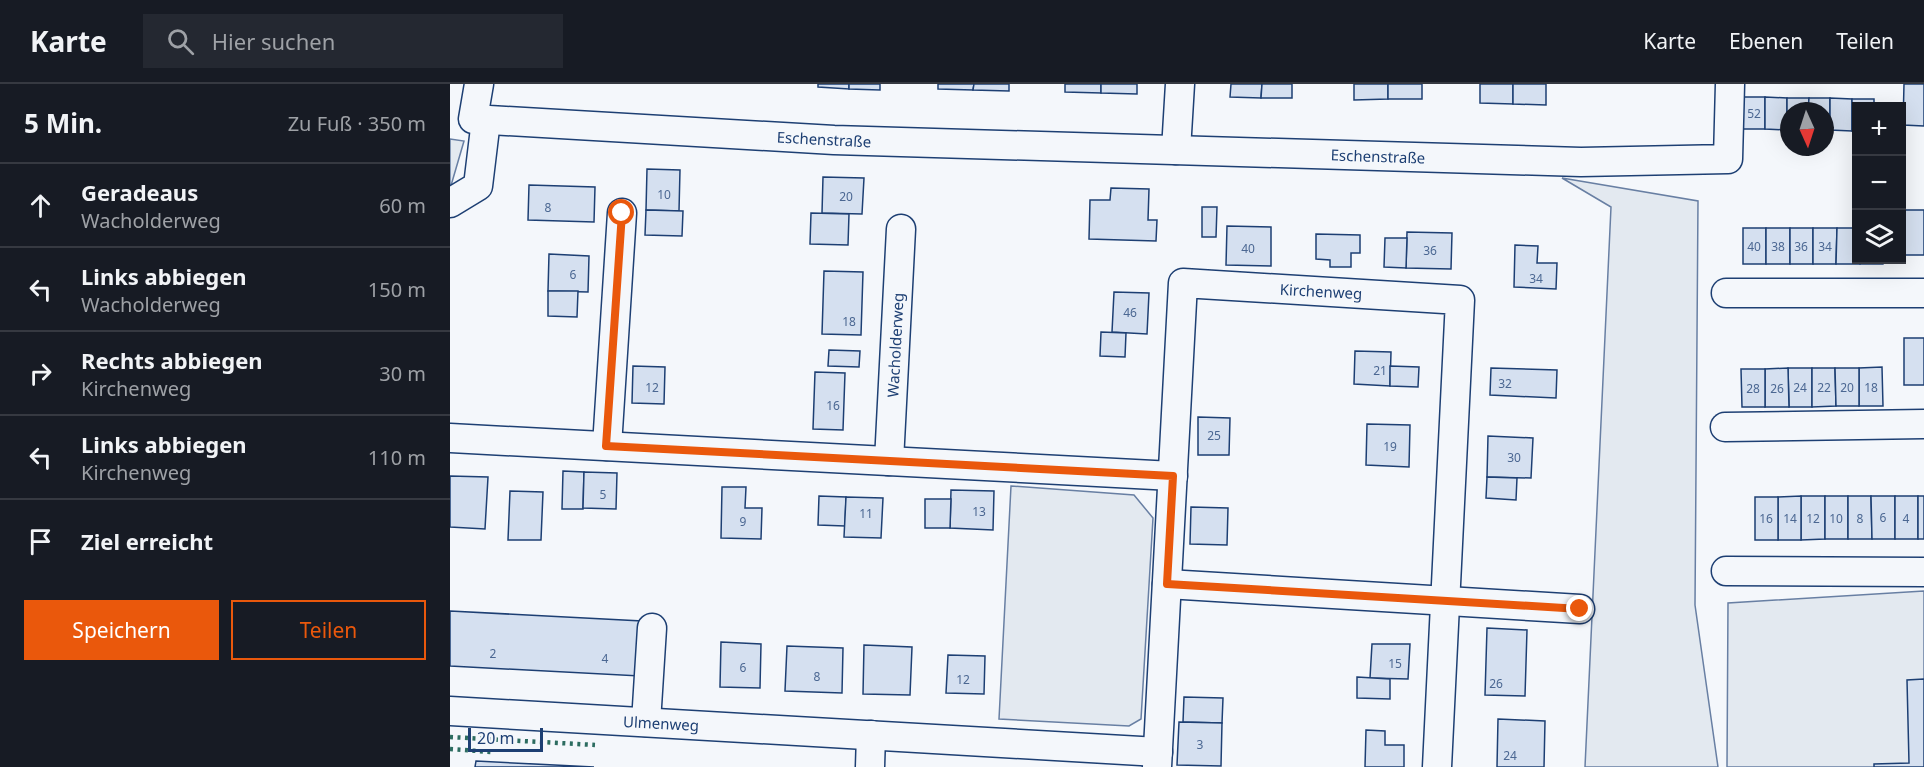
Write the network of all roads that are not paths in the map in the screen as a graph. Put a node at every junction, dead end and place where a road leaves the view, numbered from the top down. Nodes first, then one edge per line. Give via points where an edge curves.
1 (479, 84) edge
2 (1180, 84) edge
3 (1730, 84) edge
4 (479, 120) junction
5 (1176, 150) junction
6 (450, 203) edge
7 (622, 213) dead end
8 (901, 229) dead end
9 (1726, 293) dead end
10 (1924, 293) edge
11 (1924, 424) edge
12 (1725, 427) dead end
13 (450, 438) edge
14 (606, 446) junction
15 (889, 461) junction
16 (1173, 476) junction
17 (1726, 571) dead end
18 (1924, 573) edge
19 (1167, 584) junction
20 (1445, 600) junction
21 (1580, 609) dead end
22 (652, 628) dead end
23 (450, 711) edge
24 (646, 722) junction
25 (871, 735) junction
26 (1158, 759) edge
27 (870, 767) edge
28 (1437, 767) edge

1 - 4 street
2 - 5 street
3 - 5 street, Eschenstraße via 1728,159 1581,162
4 - 5 street, Eschenstraße via 834,140
4 - 6 street via 478,186
7 - 14 street
8 - 15 street, Wacholderweg
9 - 10 street
11 - 12 street
13 - 14 street
14 - 15 street
15 - 16 street
16 - 19 street, Kirchenweg
16 - 20 street, Kirchenweg via 1183,283 1460,300
17 - 18 street
19 - 20 street
19 - 26 street, Kirchenweg
20 - 21 street
20 - 28 street, Kirchenweg
22 - 24 street
23 - 24 street, Ulmenweg
24 - 25 street, Ulmenweg
25 - 26 street, Ulmenweg
25 - 27 street

